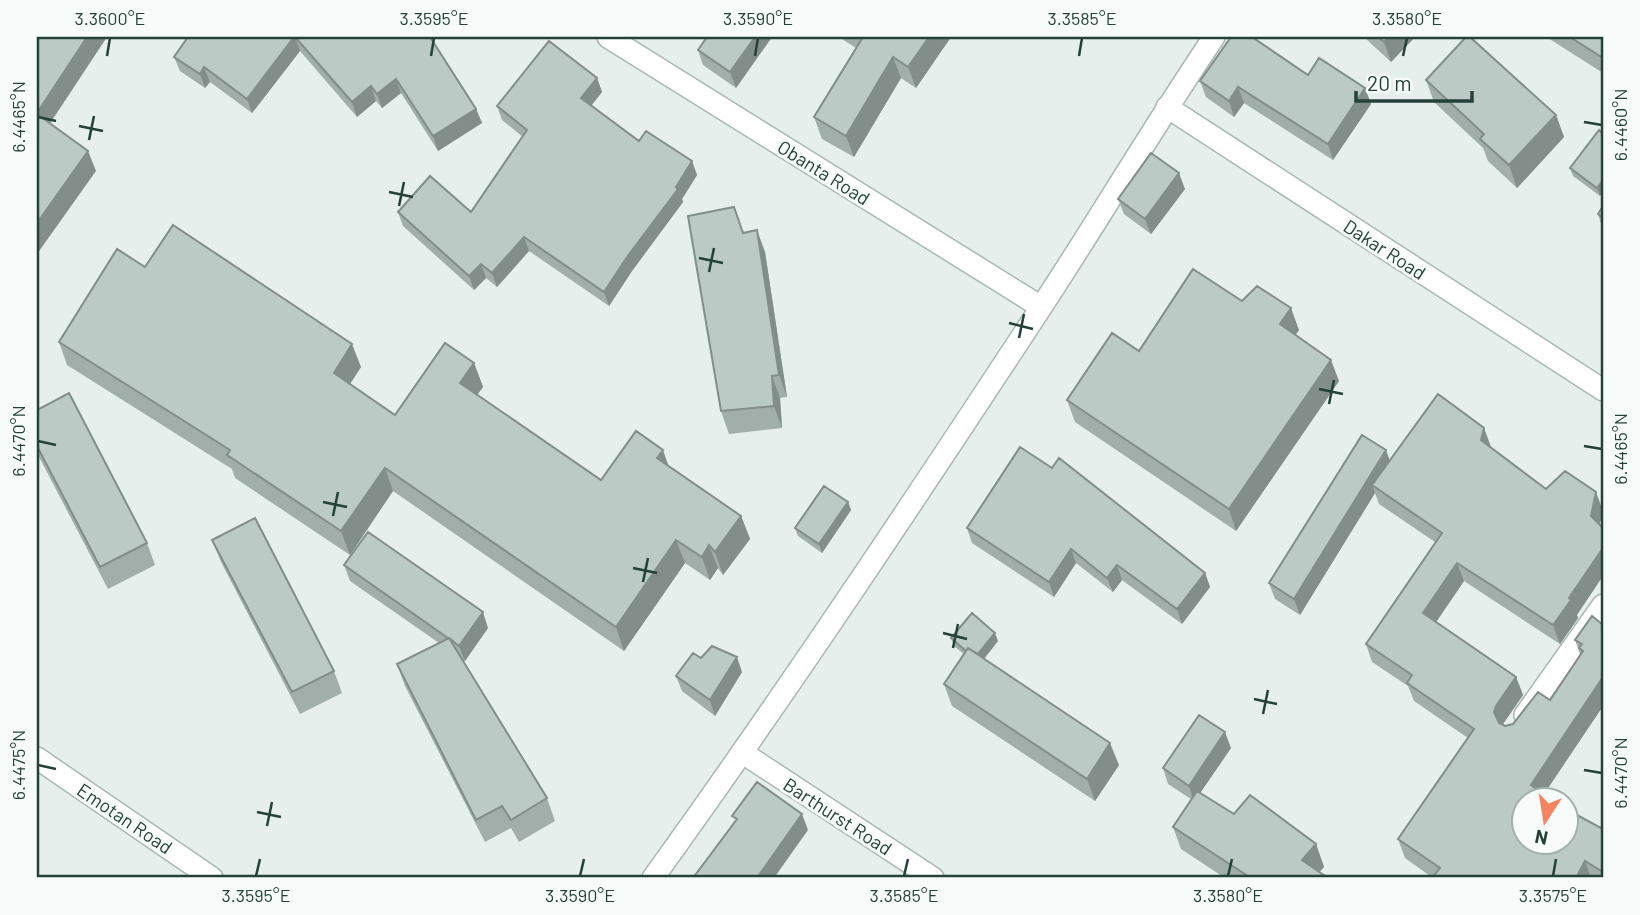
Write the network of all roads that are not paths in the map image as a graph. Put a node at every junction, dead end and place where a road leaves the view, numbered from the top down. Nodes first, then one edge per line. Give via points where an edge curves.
1 (608, 37) edge
2 (1214, 37) edge
3 (1167, 107) junction
4 (1041, 307) junction
5 (1603, 390) edge
6 (1603, 604) edge
7 (1514, 731) edge
8 (743, 753) junction
9 (37, 758) edge
10 (212, 878) edge
11 (653, 878) edge
12 (933, 878) edge

1 - 4 street, Obanta Road
2 - 3 street
3 - 4 street
3 - 5 street, Dakar Road
4 - 8 street
6 - 7 street
8 - 11 street
8 - 12 street, Barthurst Road
9 - 10 street, Emotan Road

